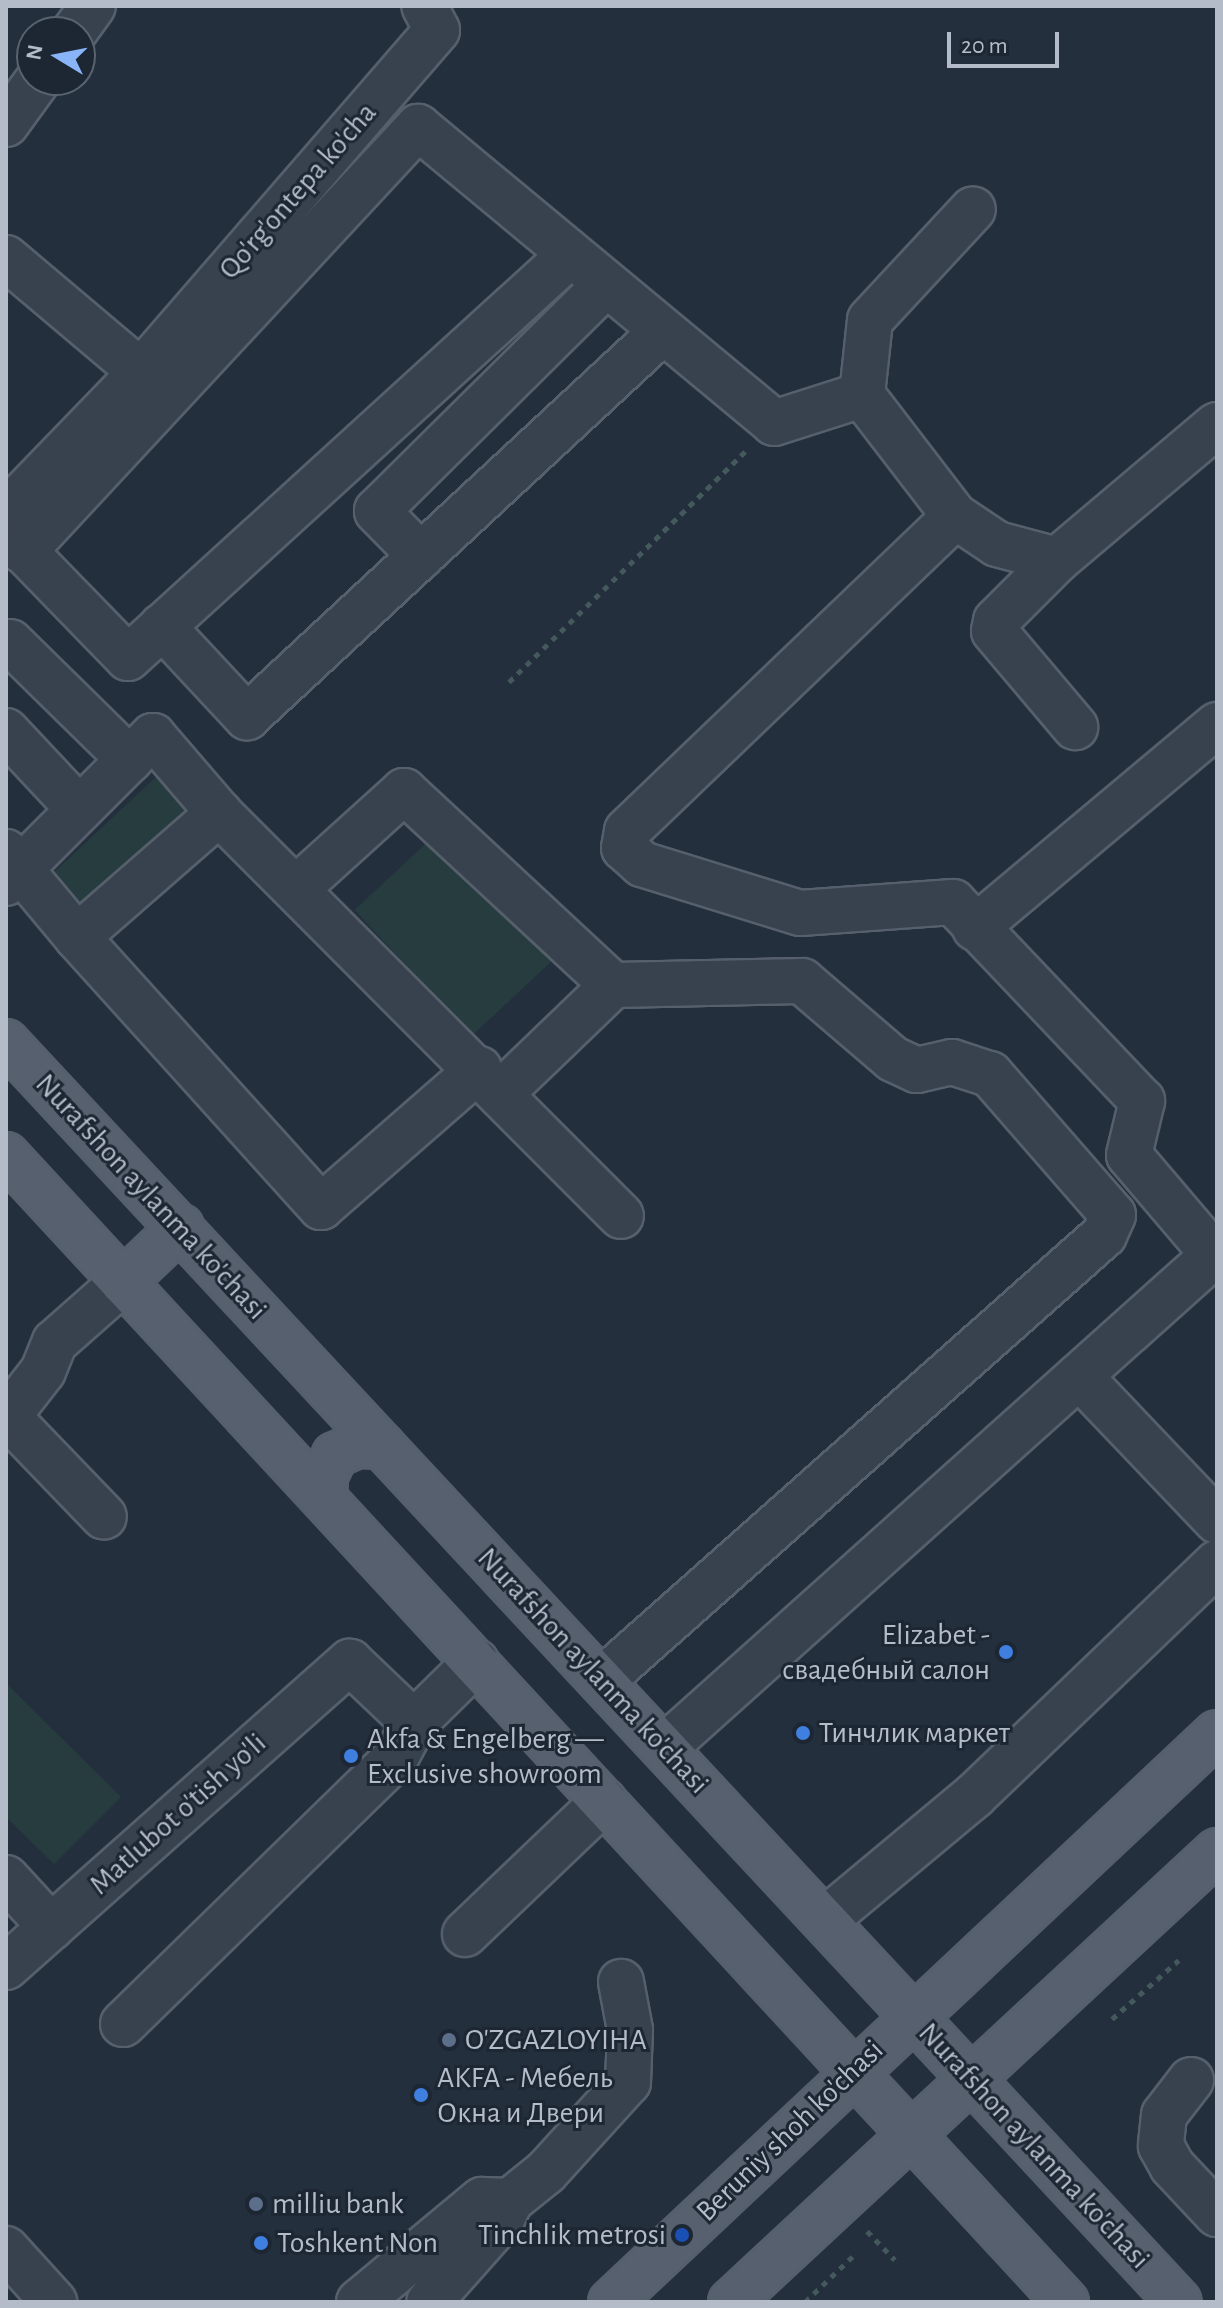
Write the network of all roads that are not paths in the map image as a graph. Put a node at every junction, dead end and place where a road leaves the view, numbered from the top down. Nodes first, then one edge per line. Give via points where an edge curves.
1 (424, 6) edge
2 (26, 96) edge
3 (6, 124) edge
4 (973, 209) dead end
5 (569, 256) junction
6 (6, 258) edge
7 (605, 285) junction
8 (662, 332) junction
9 (141, 372) junction
10 (862, 395) junction
11 (1215, 430) edge
12 (6, 512) edge
13 (955, 516) junction
14 (15, 547) edge
15 (421, 556) junction
16 (1057, 560) junction
17 (162, 626) junction
18 (10, 642) dead end
19 (1217, 725) edge
20 (1075, 727) dead end
21 (6, 731) edge
22 (130, 760) junction
23 (79, 809) junction
24 (219, 813) junction
25 (11, 868) edge
26 (296, 889) junction
27 (975, 928) junction
28 (77, 937) junction
29 (613, 985) junction
30 (6, 1042) edge
31 (491, 1081) junction
32 (6, 1155) edge
33 (621, 1216) dead end
34 (181, 1227) junction
35 (1216, 1254) edge
36 (123, 1282) junction
37 (1079, 1376) junction
38 (7, 1416) edge
39 (382, 1446) junction
40 (324, 1498) junction
41 (104, 1517) dead end
42 (1217, 1521) edge
43 (1217, 1563) edge
44 (476, 1662) junction
45 (602, 1680) junction
46 (414, 1723) junction
47 (1217, 1733) edge
48 (665, 1747) junction
49 (604, 1801) junction
50 (1217, 1851) edge
51 (6, 1878) edge
52 (825, 1920) junction
53 (51, 1927) junction
54 (465, 1934) dead end
55 (6, 1967) edge
56 (621, 1982) dead end
57 (912, 2015) junction
58 (123, 2024) dead end
59 (853, 2070) junction
60 (971, 2078) junction
61 (1191, 2080) dead end
62 (911, 2133) junction
63 (510, 2201) junction
64 (1217, 2214) edge
65 (6, 2249) edge
66 (54, 2302) edge
67 (359, 2302) edge
68 (429, 2302) edge
69 (611, 2302) edge
70 (731, 2302) edge
71 (1066, 2302) edge
72 (1179, 2302) edge

1 - 9 street, Qo'rg'ontepa ko'cha via 437,30
2 - 3 street
4 - 10 street via 870,320
5 - 7 street
5 - 14 street via 418,127
5 - 17 street
6 - 9 street
7 - 8 street
7 - 15 street via 377,511
8 - 10 street via 774,423
8 - 15 street
9 - 12 street, Qo'rg'ontepa ko'cha
10 - 13 street
11 - 16 street
13 - 16 street via 997,544
13 - 27 street via 627,831 624,848 642,864 800,913 953,902
14 - 17 street via 128,658
15 - 17 street via 247,717
16 - 20 street via 996,621 994,631
18 - 22 street
19 - 27 street
21 - 23 street
22 - 23 street
22 - 24 street via 153,736
23 - 25 street
24 - 26 street
24 - 28 street
25 - 28 street
26 - 29 street via 404,791
26 - 31 street
27 - 35 street via 1142,1101 1129,1155
28 - 31 street via 321,1207
29 - 31 street
29 - 45 street via 802,981 893,1059 917,1070 952,1062 990,1074 1113,1215 1104,1235
30 - 34 main road, Nurafshon aylanma ko'chasi
31 - 33 street
32 - 36 main road
34 - 36 main road
34 - 39 main road, Nurafshon aylanma ko'chasi
35 - 37 street
36 - 38 street via 55,1342 43,1371
36 - 40 main road
37 - 42 street
37 - 48 street
38 - 41 street
39 - 40 main road via 357,1445 335,1455 325,1476
39 - 45 main road, Nurafshon aylanma ko'chasi
40 - 44 main road
43 - 52 street via 974,1796
44 - 46 street
44 - 49 main road
45 - 48 main road, Nurafshon aylanma ko'chasi
46 - 53 street, Matlubot o'tish yo'li via 350,1662
46 - 58 street via 395,1759
47 - 57 main road, Beruniy shoh ko'chasi
48 - 52 main road, Nurafshon aylanma ko'chasi
49 - 54 street
49 - 59 main road
50 - 60 main road
51 - 53 street
52 - 57 main road, Nurafshon aylanma ko'chasi
53 - 55 street, Matlubot o'tish yo'li
56 - 63 street via 630,2030 628,2082 546,2172
57 - 59 main road, Beruniy shoh ko'chasi
57 - 60 main road, Nurafshon aylanma ko'chasi
59 - 62 main road
59 - 69 main road, Beruniy shoh ko'chasi
60 - 62 main road
60 - 72 main road, Nurafshon aylanma ko'chasi
61 - 64 street via 1164,2115 1161,2146 1172,2166
62 - 70 main road
62 - 71 main road
63 - 67 street via 482,2200
63 - 68 street via 501,2221
65 - 66 street

